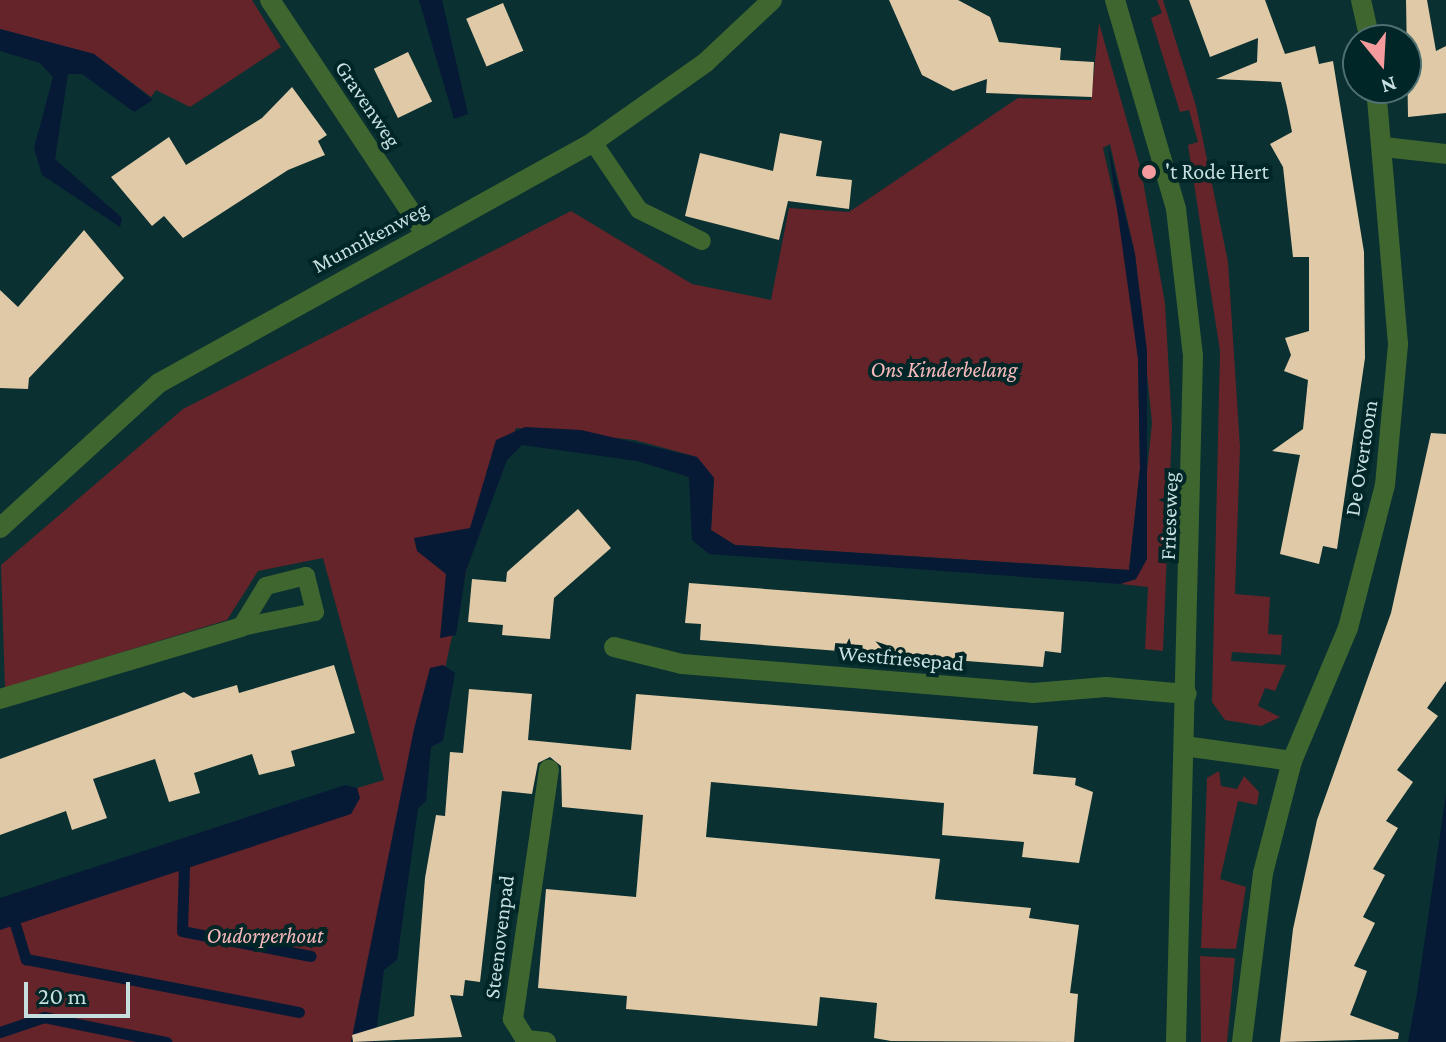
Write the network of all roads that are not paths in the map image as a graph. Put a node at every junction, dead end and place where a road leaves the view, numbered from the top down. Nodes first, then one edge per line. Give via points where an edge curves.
1 (270, 0) edge
2 (772, 0) edge
3 (1115, 0) edge
4 (1361, 0) edge
5 (1366, 24) edge
6 (1378, 104) edge
7 (593, 142) junction
8 (1384, 147) junction
9 (1446, 154) edge
10 (426, 235) junction
11 (702, 241) dead end
12 (0, 528) edge
13 (241, 627) dead end
14 (614, 647) dead end
15 (1187, 694) junction
16 (0, 699) edge
17 (1184, 746) junction
18 (1292, 761) junction
19 (549, 770) dead end
20 (546, 1042) edge
21 (1176, 1042) edge
22 (1242, 1042) edge

1 - 10 street, Gravenweg
2 - 7 street, Munnikenweg via 705,63
3 - 15 street, Frieseweg via 1156,126 1186,285 1195,429
4 - 5 street
6 - 8 street, De Overtoom
7 - 10 street, Munnikenweg
7 - 11 lane via 639,210
8 - 9 street
8 - 18 street, De Overtoom via 1398,344 1385,485 1348,628
10 - 12 street, Munnikenweg via 159,383
13 - 16 street
14 - 15 street, Westfriesepad via 682,664 1033,693 1106,687
15 - 17 street, Frieseweg
17 - 18 street
17 - 21 street, Frieseweg
18 - 22 street, De Overtoom via 1263,873
19 - 20 street, Steenovenpad via 513,1019 526,1040

